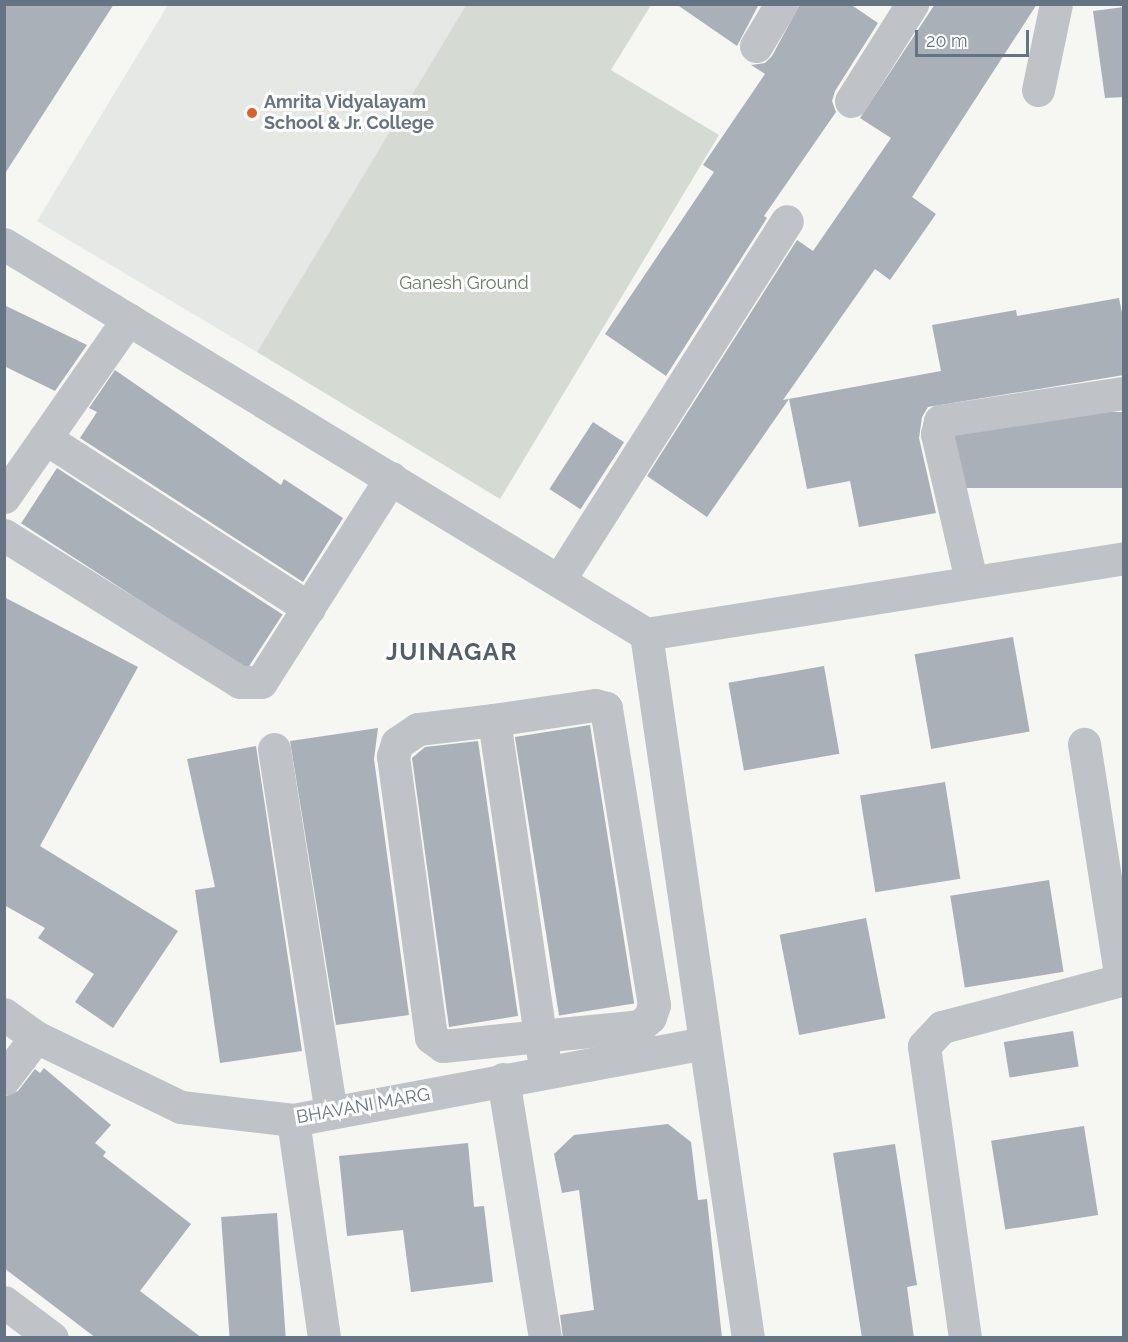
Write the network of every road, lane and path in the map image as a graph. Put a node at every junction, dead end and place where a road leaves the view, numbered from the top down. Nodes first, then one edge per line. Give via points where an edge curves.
1 (781, 4) edge
2 (912, 4) edge
3 (1056, 4) edge
4 (756, 46) dead end
5 (1038, 90) dead end
6 (851, 101) dead end
7 (786, 221) dead end
8 (4, 244) edge
9 (128, 319) junction
10 (1124, 393) edge
11 (45, 438) junction
12 (390, 478) junction
13 (4, 496) edge
14 (4, 535) edge
15 (1124, 558) edge
16 (558, 580) junction
17 (971, 580) junction
18 (309, 608) junction
19 (646, 634) junction
20 (494, 720) junction
21 (1084, 744) dead end
22 (274, 749) dead end
23 (4, 1014) edge
24 (540, 1036) junction
25 (36, 1037) junction
26 (705, 1043) junction
27 (545, 1072) junction
28 (4, 1079) edge
29 (503, 1079) junction
30 (331, 1113) junction
31 (293, 1120) junction
32 (4, 1302) edge
33 (52, 1338) edge
34 (324, 1338) edge
35 (545, 1338) edge
36 (748, 1338) edge
37 (965, 1338) edge

1 - 4 street
2 - 6 street
3 - 5 street
7 - 16 street
8 - 9 street
9 - 11 street
9 - 12 street
10 - 17 street via 940,421 937,434
11 - 13 street
11 - 18 street
12 - 16 street
12 - 18 street
14 - 18 street via 240,682 261,682
15 - 17 street
16 - 19 street
17 - 19 street
19 - 26 street
20 - 24 street
20 - 24 street via 418,729 397,743 393,756 430,1037 443,1046
20 - 24 street via 595,705 606,708 654,1005 650,1017 640,1026
21 - 37 street via 1121,980 942,1027 924,1046
22 - 30 street
23 - 25 street, BHAVANI MARG
24 - 27 street
25 - 28 street
25 - 31 street, BHAVANI MARG via 181,1107
26 - 27 street, BHAVANI MARG
26 - 36 street
27 - 29 street, BHAVANI MARG
29 - 30 street, BHAVANI MARG
29 - 35 street
30 - 31 street, BHAVANI MARG
31 - 34 street
32 - 33 street

